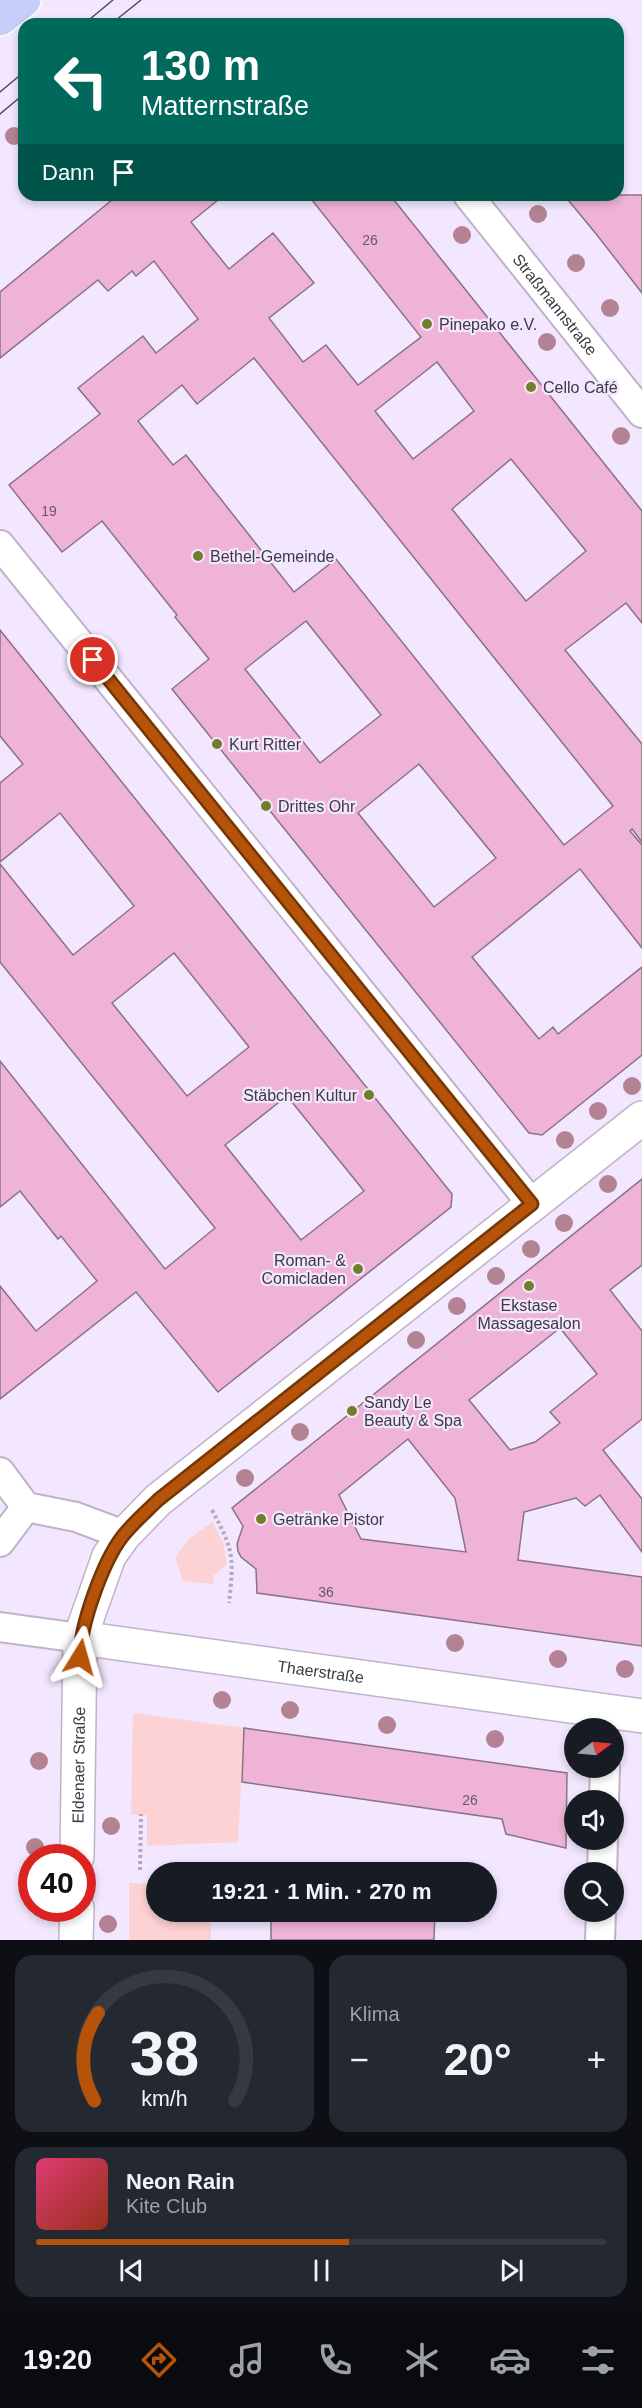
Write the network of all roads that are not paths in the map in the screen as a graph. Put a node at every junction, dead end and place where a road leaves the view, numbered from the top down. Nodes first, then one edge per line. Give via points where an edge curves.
1 (24, 0) edge
2 (0, 20) edge
3 (473, 201) edge
4 (642, 413) edge
5 (0, 545) edge
6 (642, 1118) edge
7 (532, 1204) junction
8 (0, 1472) edge
9 (26, 1507) junction
10 (123, 1535) junction
11 (0, 1542) edge
12 (0, 1627) edge
13 (80, 1638) junction
14 (614, 1718) edge
15 (77, 1844) edge
16 (77, 1922) edge
17 (601, 1922) edge
18 (76, 1940) edge
19 (600, 1940) edge

1 - 2 main road
3 - 4 street, Straßmannstraße
5 - 7 street
6 - 7 street, Eldenaer Straße
7 - 10 street, Eldenaer Straße via 158,1500
8 - 9 street
9 - 10 street via 76,1516
9 - 11 street
10 - 13 street, Eldenaer Straße via 109,1556
12 - 13 street, Thaerstraße
13 - 14 street, Thaerstraße
13 - 15 street, Eldenaer Straße
16 - 18 street
17 - 19 street

